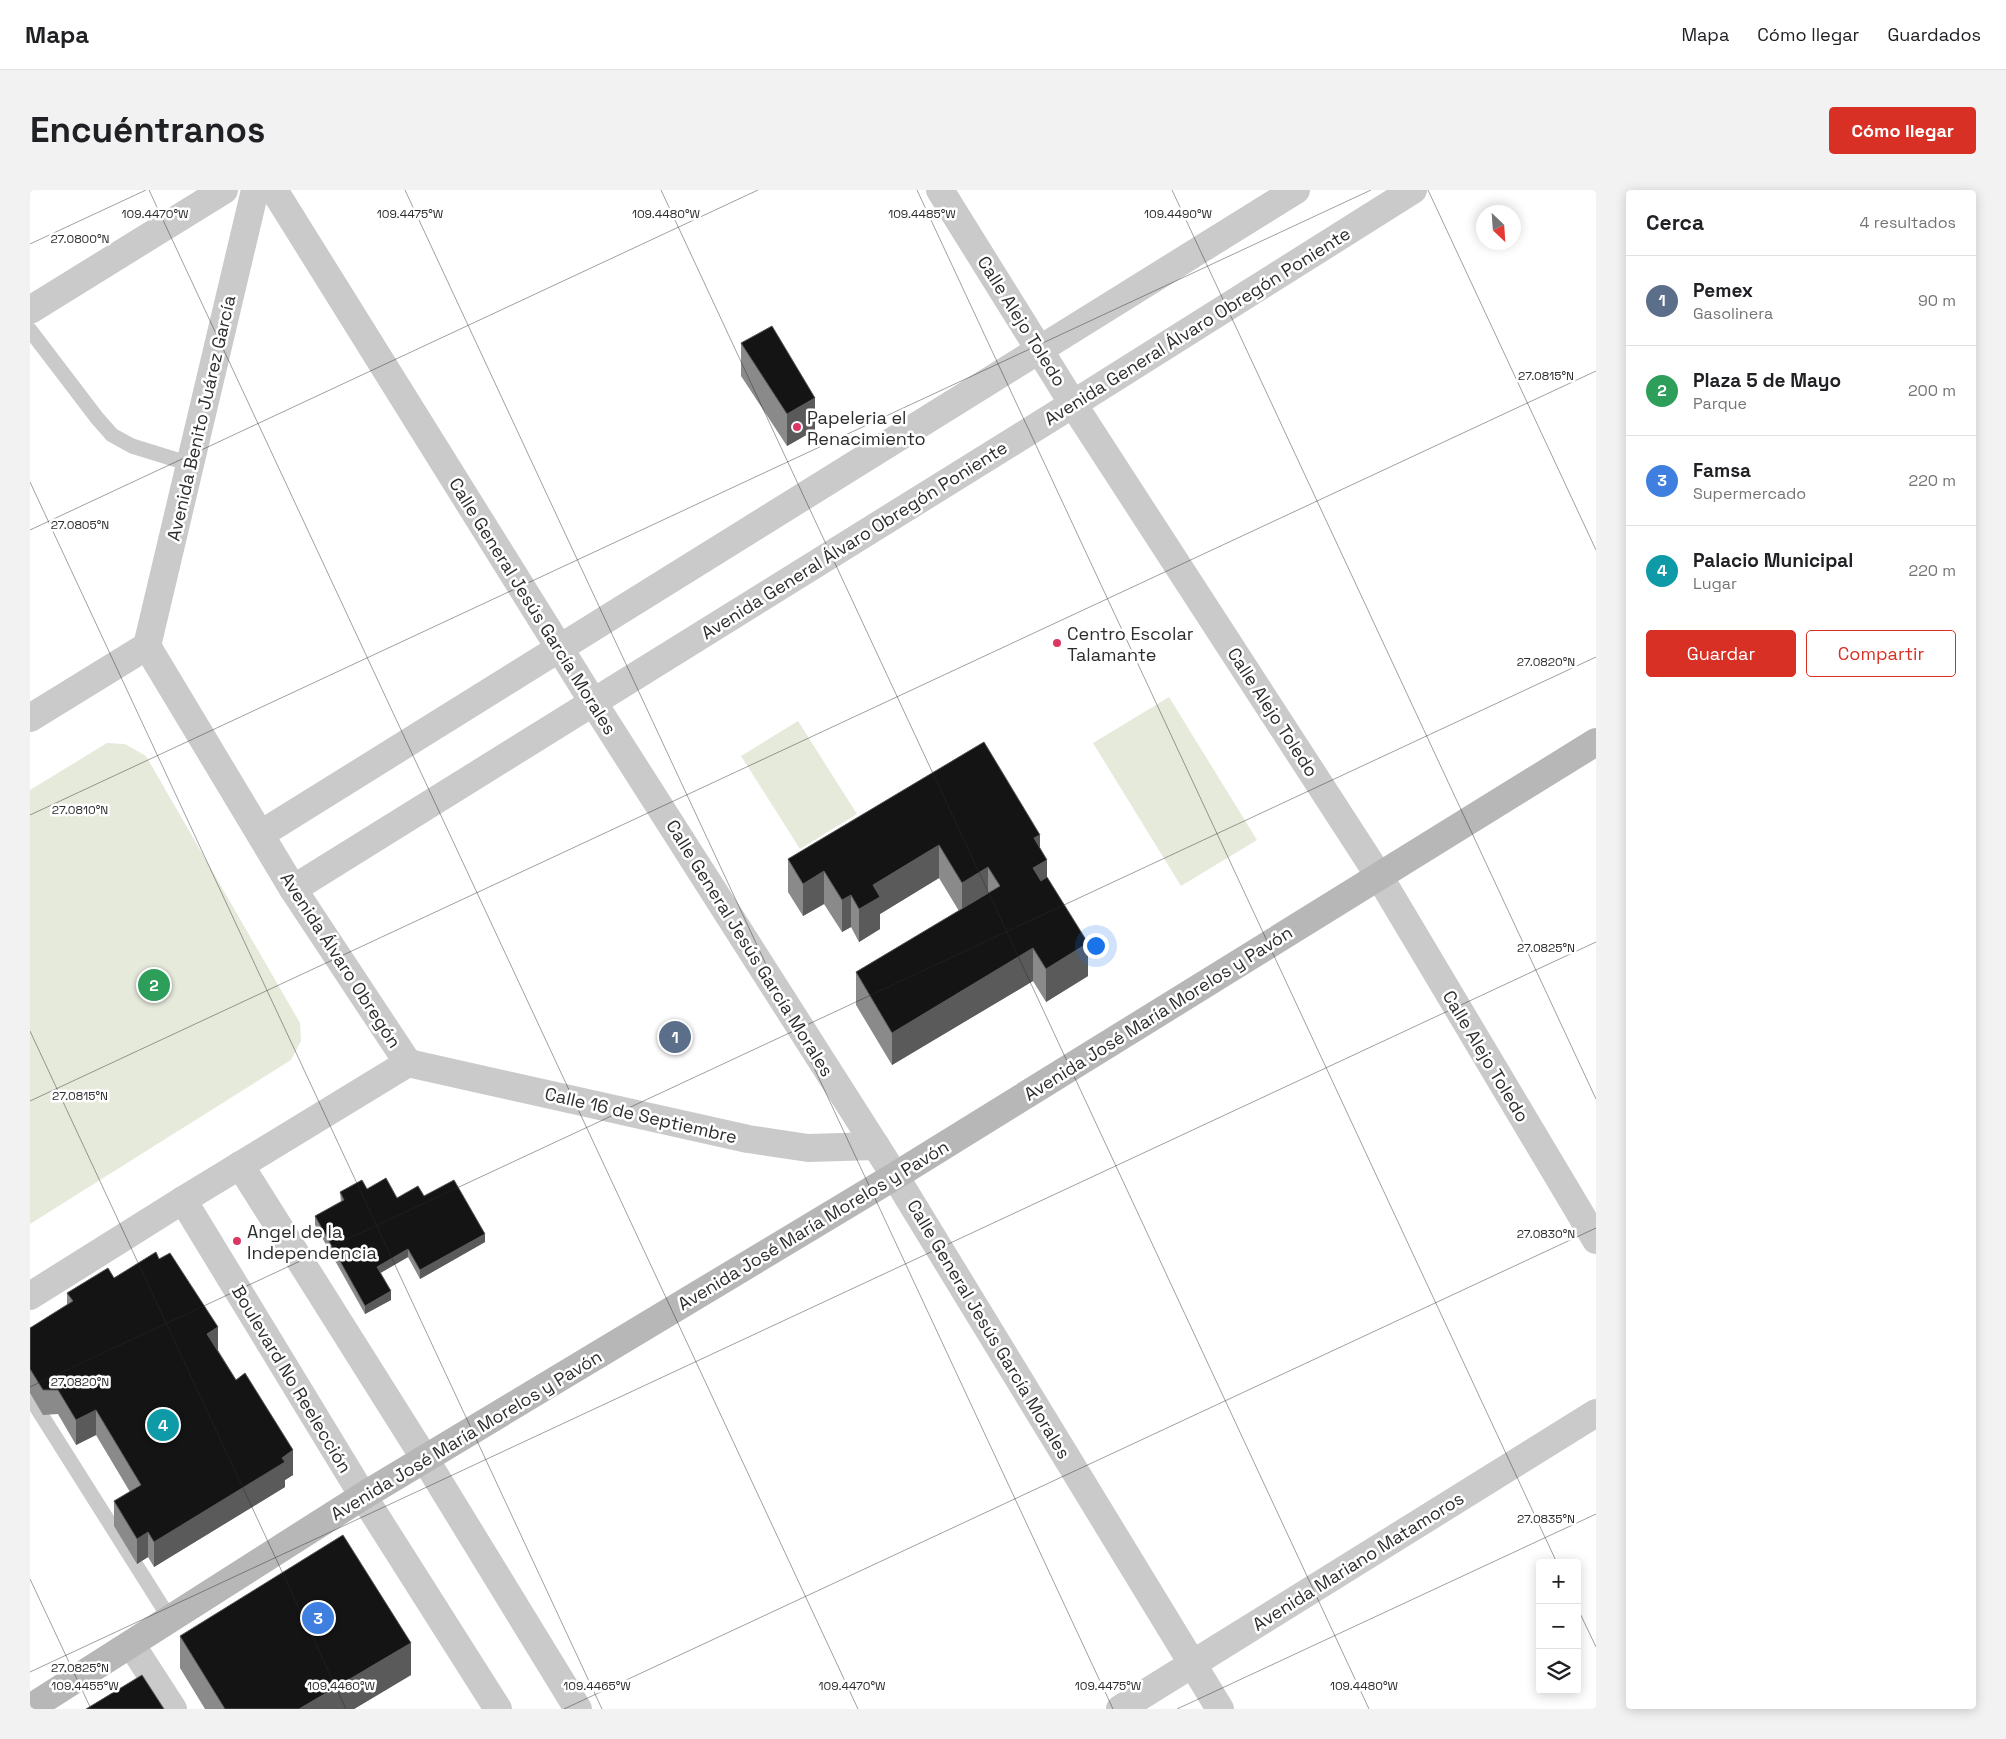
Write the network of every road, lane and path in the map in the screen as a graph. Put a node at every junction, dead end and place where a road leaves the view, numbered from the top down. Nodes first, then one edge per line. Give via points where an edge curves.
1 (224, 190) edge
2 (255, 190) edge
3 (274, 190) edge
4 (940, 190) edge
5 (1296, 190) edge
6 (1413, 190) edge
7 (30, 310) edge
8 (30, 330) edge
9 (1040, 351) junction
10 (1073, 404) junction
11 (190, 464) junction
12 (147, 646) junction
13 (560, 648) junction
14 (593, 702) junction
15 (30, 718) edge
16 (1596, 742) edge
17 (261, 834) junction
18 (1379, 876) junction
19 (293, 889) junction
20 (408, 1063) junction
21 (876, 1146) junction
22 (240, 1165) junction
23 (895, 1176) junction
24 (183, 1200) junction
25 (1596, 1240) edge
26 (30, 1296) edge
27 (30, 1397) edge
28 (1596, 1413) edge
29 (425, 1459) junction
30 (364, 1496) junction
31 (170, 1619) junction
32 (131, 1644) junction
33 (1192, 1664) junction
34 (30, 1708) edge
35 (173, 1709) edge
36 (498, 1709) edge
37 (578, 1709) edge
38 (1120, 1709) edge
39 (1220, 1709) edge

1 - 7 street
2 - 11 street, Avenida Benito Juárez García
3 - 13 street, Calle General Jesús García Morales
4 - 9 street, Calle Alejo Toledo
5 - 9 street
6 - 10 street, Avenida General Álvaro Obregón Poniente
8 - 11 lane via 112,436 132,446
9 - 10 street, Calle Alejo Toledo
9 - 13 street
10 - 14 street, Avenida General Álvaro Obregón Poniente
10 - 18 street, Calle Alejo Toledo
11 - 12 street, Avenida Benito Juárez García
12 - 15 street
12 - 17 street, Avenida Álvaro Obregón
13 - 14 street, Calle General Jesús García Morales
13 - 17 street
14 - 19 street, Avenida General Álvaro Obregón Poniente
14 - 21 street, Calle General Jesús García Morales
16 - 18 main road, Avenida José María Morelos y Pavón
17 - 19 street, Avenida Álvaro Obregón
18 - 23 main road, Avenida José María Morelos y Pavón
18 - 25 street, Calle Alejo Toledo
19 - 20 street, Avenida Álvaro Obregón
20 - 21 street, Calle 16 de Septiembre via 748,1139 808,1148
20 - 22 street, Avenida Álvaro Obregón
21 - 23 street, Calle General Jesús García Morales
22 - 24 street, Avenida Álvaro Obregón
22 - 29 street
23 - 29 main road, Avenida José María Morelos y Pavón
23 - 33 street, Calle General Jesús García Morales
24 - 26 street, Avenida Álvaro Obregón
24 - 30 street, Boulevard No Reelección
27 - 31 lane
28 - 33 street, Avenida Mariano Matamoros
29 - 30 main road, Avenida José María Morelos y Pavón
29 - 37 street
30 - 31 main road, Avenida José María Morelos y Pavón
30 - 36 street, Boulevard No Reelección
31 - 32 main road, Avenida José María Morelos y Pavón
32 - 34 main road, Avenida José María Morelos y Pavón
32 - 35 street
33 - 38 street, Avenida Mariano Matamoros
33 - 39 street, Calle General Jesús García Morales

